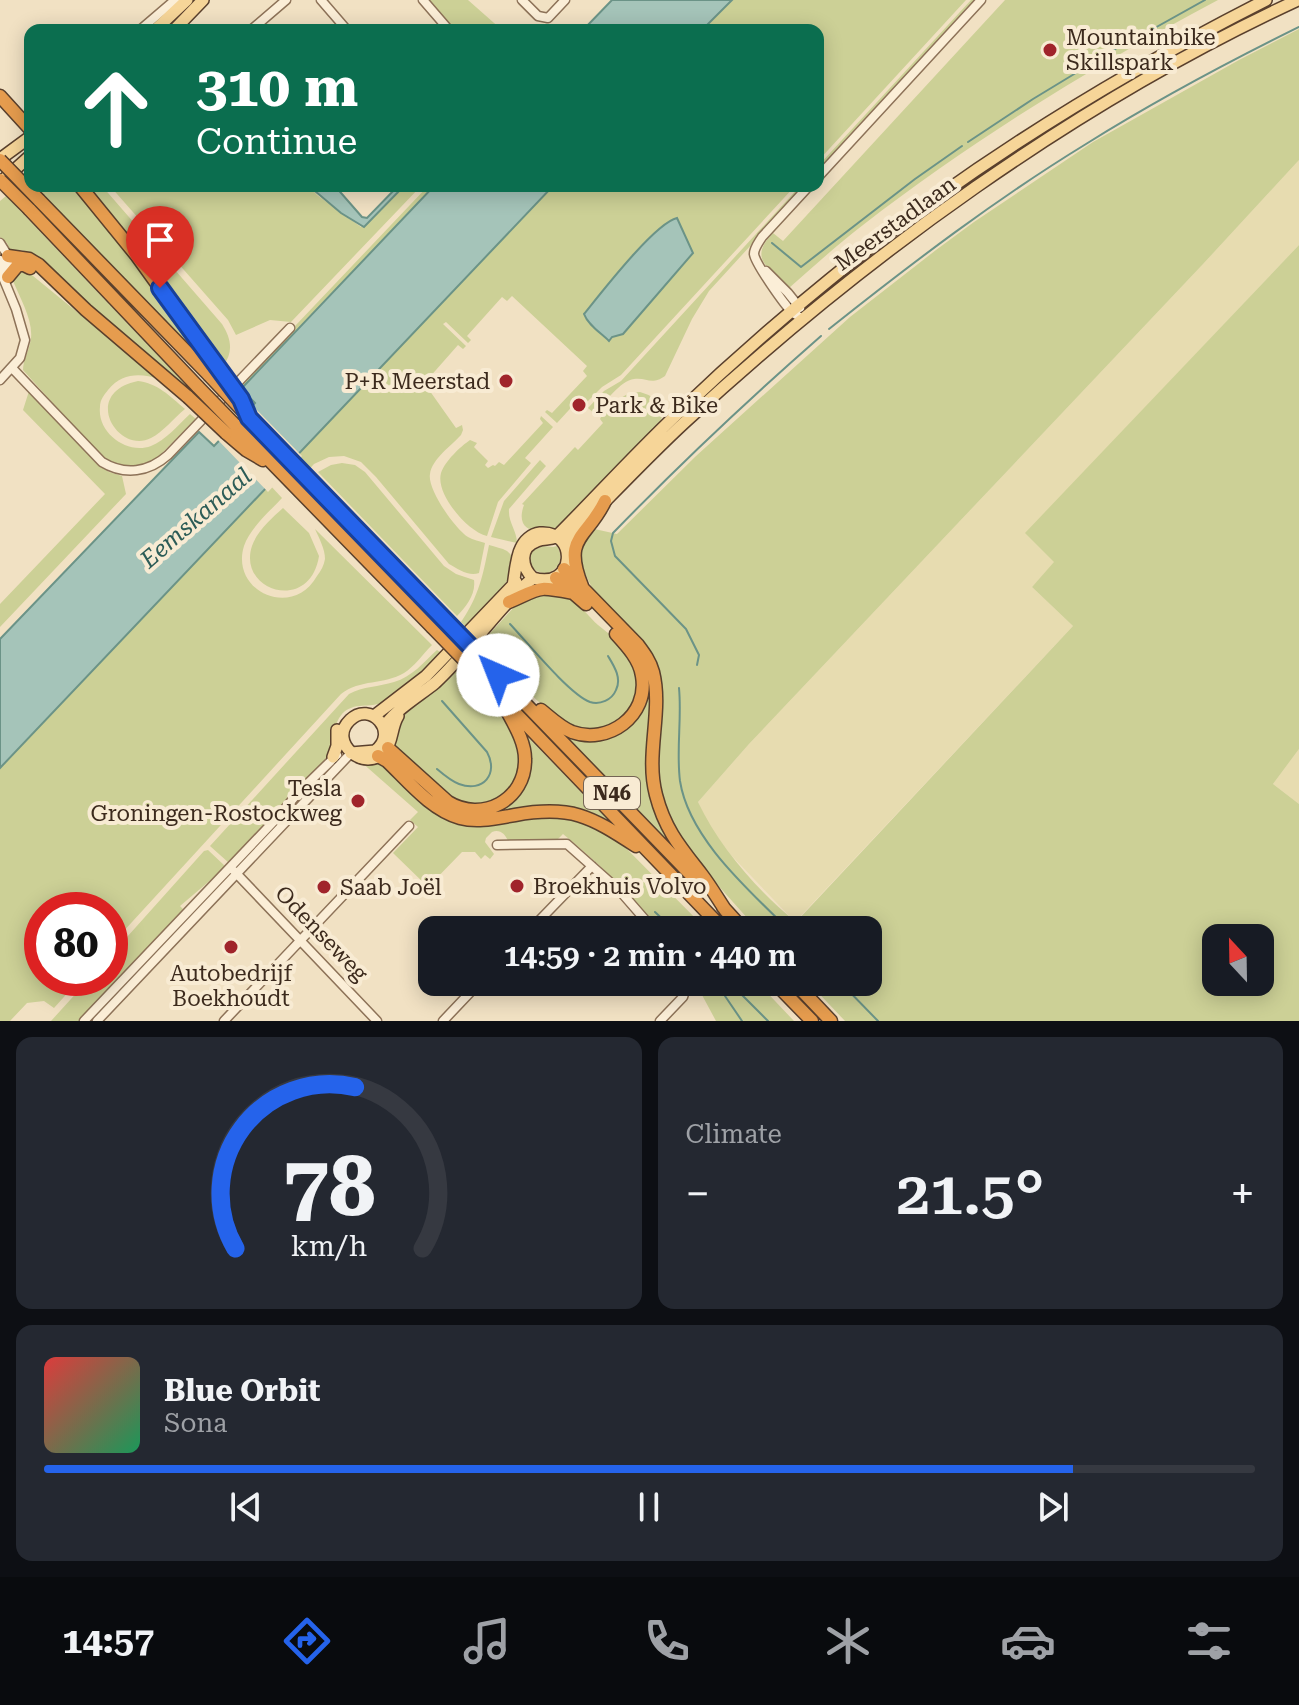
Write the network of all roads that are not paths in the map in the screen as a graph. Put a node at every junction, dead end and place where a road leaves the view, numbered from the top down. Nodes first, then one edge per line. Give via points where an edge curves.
1 (175, 0) edge
2 (187, 0) edge
3 (203, 0) edge
4 (286, 0) edge
5 (321, 0) edge
6 (423, 0) edge
7 (522, 0) edge
8 (565, 0) edge
9 (981, 0) edge
10 (1266, 0) edge
11 (1298, 0) edge
12 (147, 24) edge
13 (161, 24) edge
14 (180, 24) edge
15 (258, 24) edge
16 (342, 24) edge
17 (444, 24) edge
18 (0, 96) edge
19 (24, 122) edge
20 (24, 142) edge
21 (0, 160) edge
22 (24, 161) edge
23 (824, 170) edge
24 (0, 181) edge
25 (24, 185) edge
26 (31, 192) edge
27 (85, 192) edge
28 (804, 192) edge
29 (0, 243) edge
30 (3, 257) edge
31 (8, 283) junction
32 (73, 297) junction
33 (795, 309) junction
34 (804, 319) junction
35 (290, 328) dead end
36 (12, 368) junction
37 (213, 371) junction
38 (0, 380) edge
39 (276, 467) junction
40 (605, 501) junction
41 (561, 541) junction
42 (525, 571) junction
43 (560, 573) junction
44 (580, 591) junction
45 (509, 602) junction
46 (498, 675) junction
47 (500, 698) junction
48 (394, 708) junction
49 (374, 716) junction
50 (385, 741) junction
51 (351, 751) junction
52 (338, 760) junction
53 (409, 826) dead end
54 (497, 845) dead end
55 (657, 860) junction
56 (592, 866) junction
57 (234, 871) junction
58 (726, 911) junction
59 (544, 916) edge
60 (642, 916) edge
61 (711, 916) edge
62 (731, 916) edge
63 (301, 940) junction
64 (467, 996) edge
65 (683, 996) edge
66 (788, 996) edge
67 (807, 996) edge
68 (84, 1021) edge
69 (97, 1021) edge
70 (224, 1021) edge
71 (377, 1021) edge
72 (443, 1021) edge
73 (660, 1021) edge
74 (812, 1021) edge
75 (831, 1021) edge

1 - 12 street
2 - 13 main road
3 - 14 main road
4 - 15 street
5 - 16 street
6 - 17 street
7 - 8 street via 538,16 548,18
9 - 23 street
10 - 33 main road, Meerstadlaan via 1063,113 935,199
11 - 34 main road, Meerstadlaan via 1091,112 894,247
18 - 19 highway
20 - 21 main road
21 - 25 highway, N46, bridge
22 - 24 main road
24 - 39 highway, N46, bridge
26 - 37 highway, N46, bridge
27 - 37 highway, N46 via 137,256
28 - 33 street via 754,254
29 - 30 street
30 - 31 street
30 - 32 highway, N46 via 29,259
31 - 32 highway, N46 via 16,266 26,265
31 - 36 street via 25,340
32 - 39 highway, N46, bridge via 246,450
33 - 34 street
33 - 41 main road, Meerstadlaan via 676,415
34 - 40 main road, Meerstadlaan
35 - 36 street via 168,455 141,470 121,470 102,462
36 - 38 street
37 - 46 highway, N46, bridge via 241,399 249,418
39 - 47 highway, N46, bridge
40 - 41 main road, Meerstadlaan
40 - 44 highway via 575,548
41 - 42 main road via 540,533 527,539 519,551
41 - 43 main road via 568,556
42 - 43 main road via 543,580
42 - 45 main road
42 - 48 main road
43 - 44 highway, N46
44 - 45 highway via 541,588
44 - 46 highway, N46 via 623,641 643,677 640,701 628,721 600,735 572,732
44 - 58 highway, N46 via 638,645 653,670 651,763 656,795 677,845
45 - 48 main road via 450,668
46 - 58 highway, N46
47 - 50 highway, N46 via 522,740 525,761 516,790 495,807 457,808
47 - 55 highway, N46
48 - 49 main road
48 - 50 main road
48 - 52 main road via 358,708 344,716 338,725
49 - 50 main road
49 - 51 main road via 350,720 343,734
50 - 51 main road via 366,759
50 - 55 highway, N46 via 387,761 450,814 482,820 535,811 579,814
51 - 52 street
51 - 52 street
52 - 57 street
53 - 63 street
54 - 56 street via 567,844
55 - 61 highway, N46
56 - 59 street
56 - 60 street
57 - 63 street, Odenseweg
57 - 68 street
57 - 69 street
58 - 62 highway, N46
63 - 70 street
63 - 71 street, Odenseweg
64 - 72 street
65 - 73 street
66 - 74 highway
67 - 75 highway

